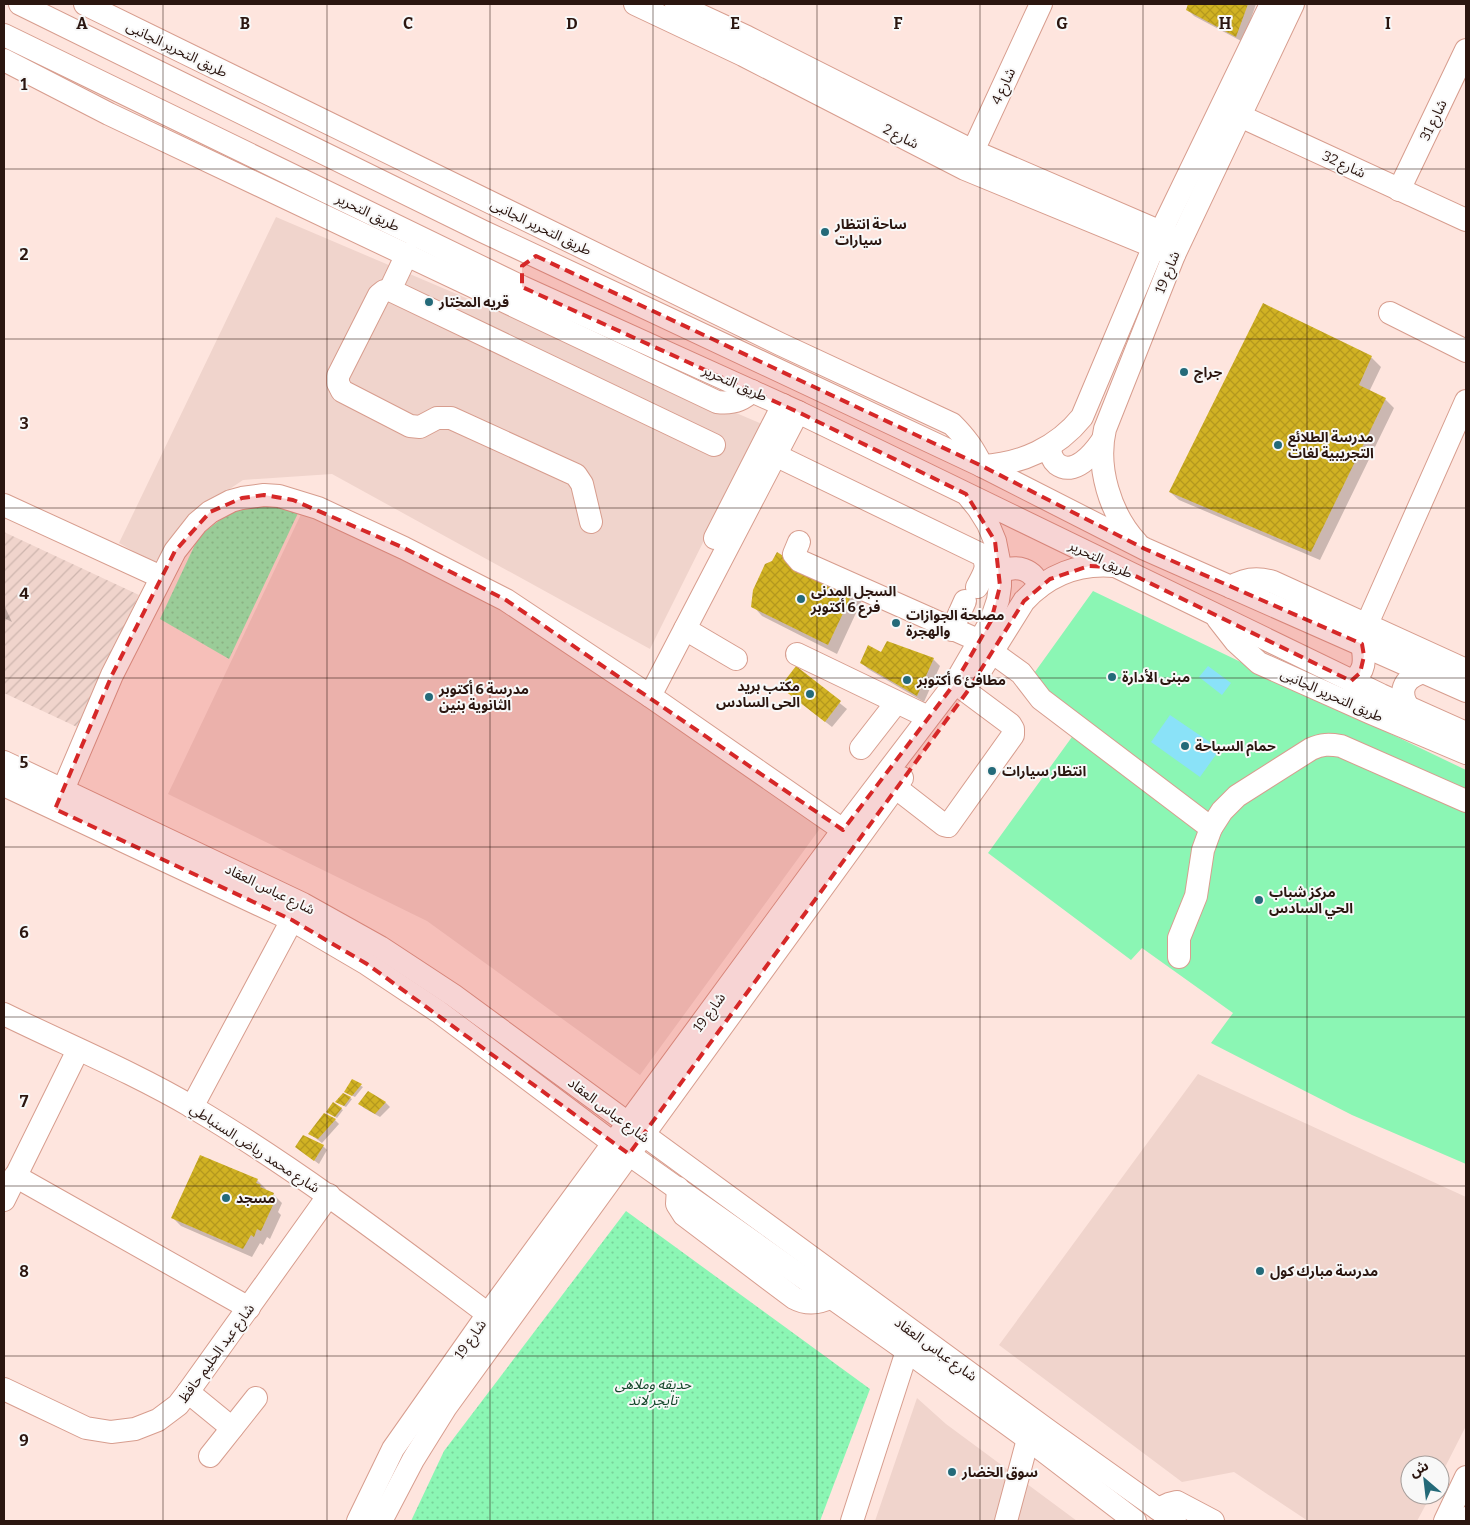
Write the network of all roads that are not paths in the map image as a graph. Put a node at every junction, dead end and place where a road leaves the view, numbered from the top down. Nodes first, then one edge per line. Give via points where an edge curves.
1 (20, 4) edge
2 (85, 4) edge
3 (635, 4) edge
4 (676, 4) edge
5 (1041, 4) edge
6 (1271, 4) edge
7 (1293, 4) edge
8 (4, 35) edge
9 (1466, 50) edge
10 (4, 60) edge
11 (1231, 112) junction
12 (969, 160) junction
13 (277, 168) junction
14 (235, 173) junction
15 (1399, 190) junction
16 (1466, 220) edge
17 (482, 231) junction
18 (1167, 244) junction
19 (407, 254) junction
20 (536, 256) junction
21 (462, 258) junction
22 (522, 287) junction
23 (390, 290) junction
24 (1390, 313) dead end
25 (1466, 351) edge
26 (752, 391) junction
27 (1466, 401) edge
28 (790, 408) junction
29 (1102, 441) junction
30 (714, 445) dead end
31 (1050, 446) junction
32 (775, 455) junction
33 (982, 466) junction
34 (966, 494) junction
35 (4, 506) edge
36 (591, 522) dead end
37 (799, 542) dead end
38 (1141, 547) junction
39 (1117, 566) junction
40 (1000, 572) junction
41 (161, 577) junction
42 (1039, 587) junction
43 (1215, 614) junction
44 (685, 629) junction
45 (952, 630) junction
46 (1364, 634) junction
47 (986, 647) junction
48 (797, 654) dead end
49 (736, 659) dead end
50 (1464, 663) edge
51 (1424, 672) junction
52 (1351, 681) junction
53 (961, 687) junction
54 (1466, 691) edge
55 (644, 692) junction
56 (896, 703) junction
57 (1408, 707) junction
58 (928, 717) junction
59 (1466, 733) edge
60 (861, 748) dead end
61 (1466, 753) edge
62 (4, 762) edge
63 (4, 785) edge
64 (895, 787) junction
65 (59, 799) junction
66 (1466, 801) edge
67 (1211, 828) junction
68 (843, 830) junction
69 (292, 920) junction
70 (1179, 957) dead end
71 (4, 1014) edge
72 (78, 1050) junction
73 (192, 1107) junction
74 (636, 1129) junction
75 (621, 1148) junction
76 (15, 1176) junction
77 (329, 1196) junction
78 (4, 1200) edge
79 (249, 1308) junction
80 (488, 1314) junction
81 (907, 1351) junction
82 (4, 1389) edge
83 (188, 1392) junction
84 (256, 1398) dead end
85 (232, 1428) junction
86 (1028, 1439) junction
87 (210, 1456) dead end
88 (1466, 1477) edge
89 (1166, 1515) edge
90 (1466, 1518) edge
91 (358, 1521) edge
92 (381, 1521) edge
93 (852, 1521) edge
94 (1006, 1521) edge
95 (1135, 1521) edge
96 (1213, 1521) edge
97 (1445, 1521) edge
98 (1464, 1521) edge

1 - 17 street, طريق التحرير
2 - 33 street, طريق التحرير الجانبى via 780,344 952,424 964,436
3 - 12 street, شارع 2
4 - 12 street, شارع 2 via 747,37
5 - 12 street, شارع 4
6 - 11 street, شارع 19
7 - 11 street, شارع 19
8 - 13 street, طريق التحرير
9 - 15 street, شارع 31
10 - 14 street
11 - 15 street, شارع 32
11 - 18 street, شارع 19
12 - 18 street, شارع 2
13 - 14 street
13 - 21 street, طريق التحرير
14 - 19 street
15 - 16 street, شارع 32
17 - 20 street, طريق التحرير
17 - 21 street via 476,251
18 - 29 street, شارع 19
18 - 31 street, شارع 19 via 1082,417
19 - 23 street
19 - 26 street via 717,402 739,400
20 - 22 street via 522,266 519,276
20 - 33 street, طريق التحرير
21 - 22 street, طريق التحرير
22 - 26 street, طريق التحرير
23 - 30 street
23 - 36 street via 375,300 338,376 342,391 410,426 420,427 437,418 451,418 576,475 582,484
24 - 25 street
26 - 28 street, طريق التحرير
27 - 46 street
28 - 32 street
28 - 34 street, طريق التحرير
28 - 55 street
29 - 31 street via 1092,455 1072,468 1057,464 1051,456
29 - 38 street, شارع 19 via 1104,474 1114,506 1129,535
31 - 33 street, شارع 19 via 1016,461
32 - 44 street
32 - 45 street via 982,555 987,567
33 - 38 street, طريق التحرير
34 - 39 street, طريق التحرير
34 - 40 street, شارع 19 via 988,524 995,541
35 - 41 street
37 - 45 street via 794,554 800,561
38 - 46 street, طريق التحرير via 1232,587 1253,578 1273,582
39 - 42 street, شارع 19 via 1076,568
39 - 43 street, طريق التحرير
40 - 42 street via 1024,569 1034,576
40 - 47 street, شارع 19 via 998,600
41 - 55 street via 175,551 210,512 242,498 279,496 318,508 487,590
41 - 65 street via 112,675
42 - 47 street, شارع 19
43 - 52 street, طريق التحرير
43 - 61 street, طريق التحرير الجانبى via 1236,642 1259,663
44 - 49 street
44 - 55 street
45 - 47 street
46 - 50 street
46 - 51 street
46 - 52 street via 1363,668
47 - 53 street, شارع 19
47 - 67 street via 1021,673 1041,699
48 - 56 street
51 - 54 street
51 - 57 street via 1412,676 1404,685 1403,697
52 - 57 street, طريق التحرير
53 - 58 street, شارع 19
53 - 64 street, شارع 19
53 - 64 street via 1010,724 1013,735 948,826
55 - 68 street
56 - 58 street
56 - 60 street
57 - 59 street, طريق التحرير
58 - 68 street, شارع 19
62 - 65 street, شارع عباس العقاد
63 - 65 street, شارع عباس العقاد
64 - 74 street, شارع 19
65 - 69 street, شارع عباس العقاد
65 - 74 street, شارع عباس العقاد via 303,904 380,947 453,995
66 - 67 street via 1330,744 1303,754 1237,796
67 - 70 street via 1203,850 1196,896 1178,938
68 - 74 street, شارع 19
69 - 73 street
69 - 75 street, شارع عباس العقاد via 439,1012
71 - 72 street, شارع محمد رياض السنباطي
72 - 73 street, شارع محمد رياض السنباطي via 120,1068
72 - 76 street
73 - 77 street, شارع محمد رياض السنباطي via 262,1149
74 - 75 street, شارع 19
74 - 89 street, شارع عباس العقاد
75 - 80 street, شارع 19
75 - 81 street, شارع عباس العقاد
75 - 92 street, شارع 19 via 446,1407
76 - 78 street
76 - 79 street
77 - 79 street, شارع عبد الحليم حافظ
77 - 80 street, شارع محمد رياض السنباطي
79 - 83 street, شارع عبد الحليم حافظ
80 - 91 street, شارع 19 via 393,1449
81 - 86 street, شارع عباس العقاد
81 - 93 street
82 - 83 street, شارع عبد الحليم حافظ via 86,1428 110,1432 135,1429 158,1420 178,1405
83 - 85 street
84 - 85 street
85 - 87 street
86 - 94 street
86 - 95 street, شارع عباس العقاد
88 - 97 street
89 - 96 street via 1169,1504 1177,1502
90 - 98 street

